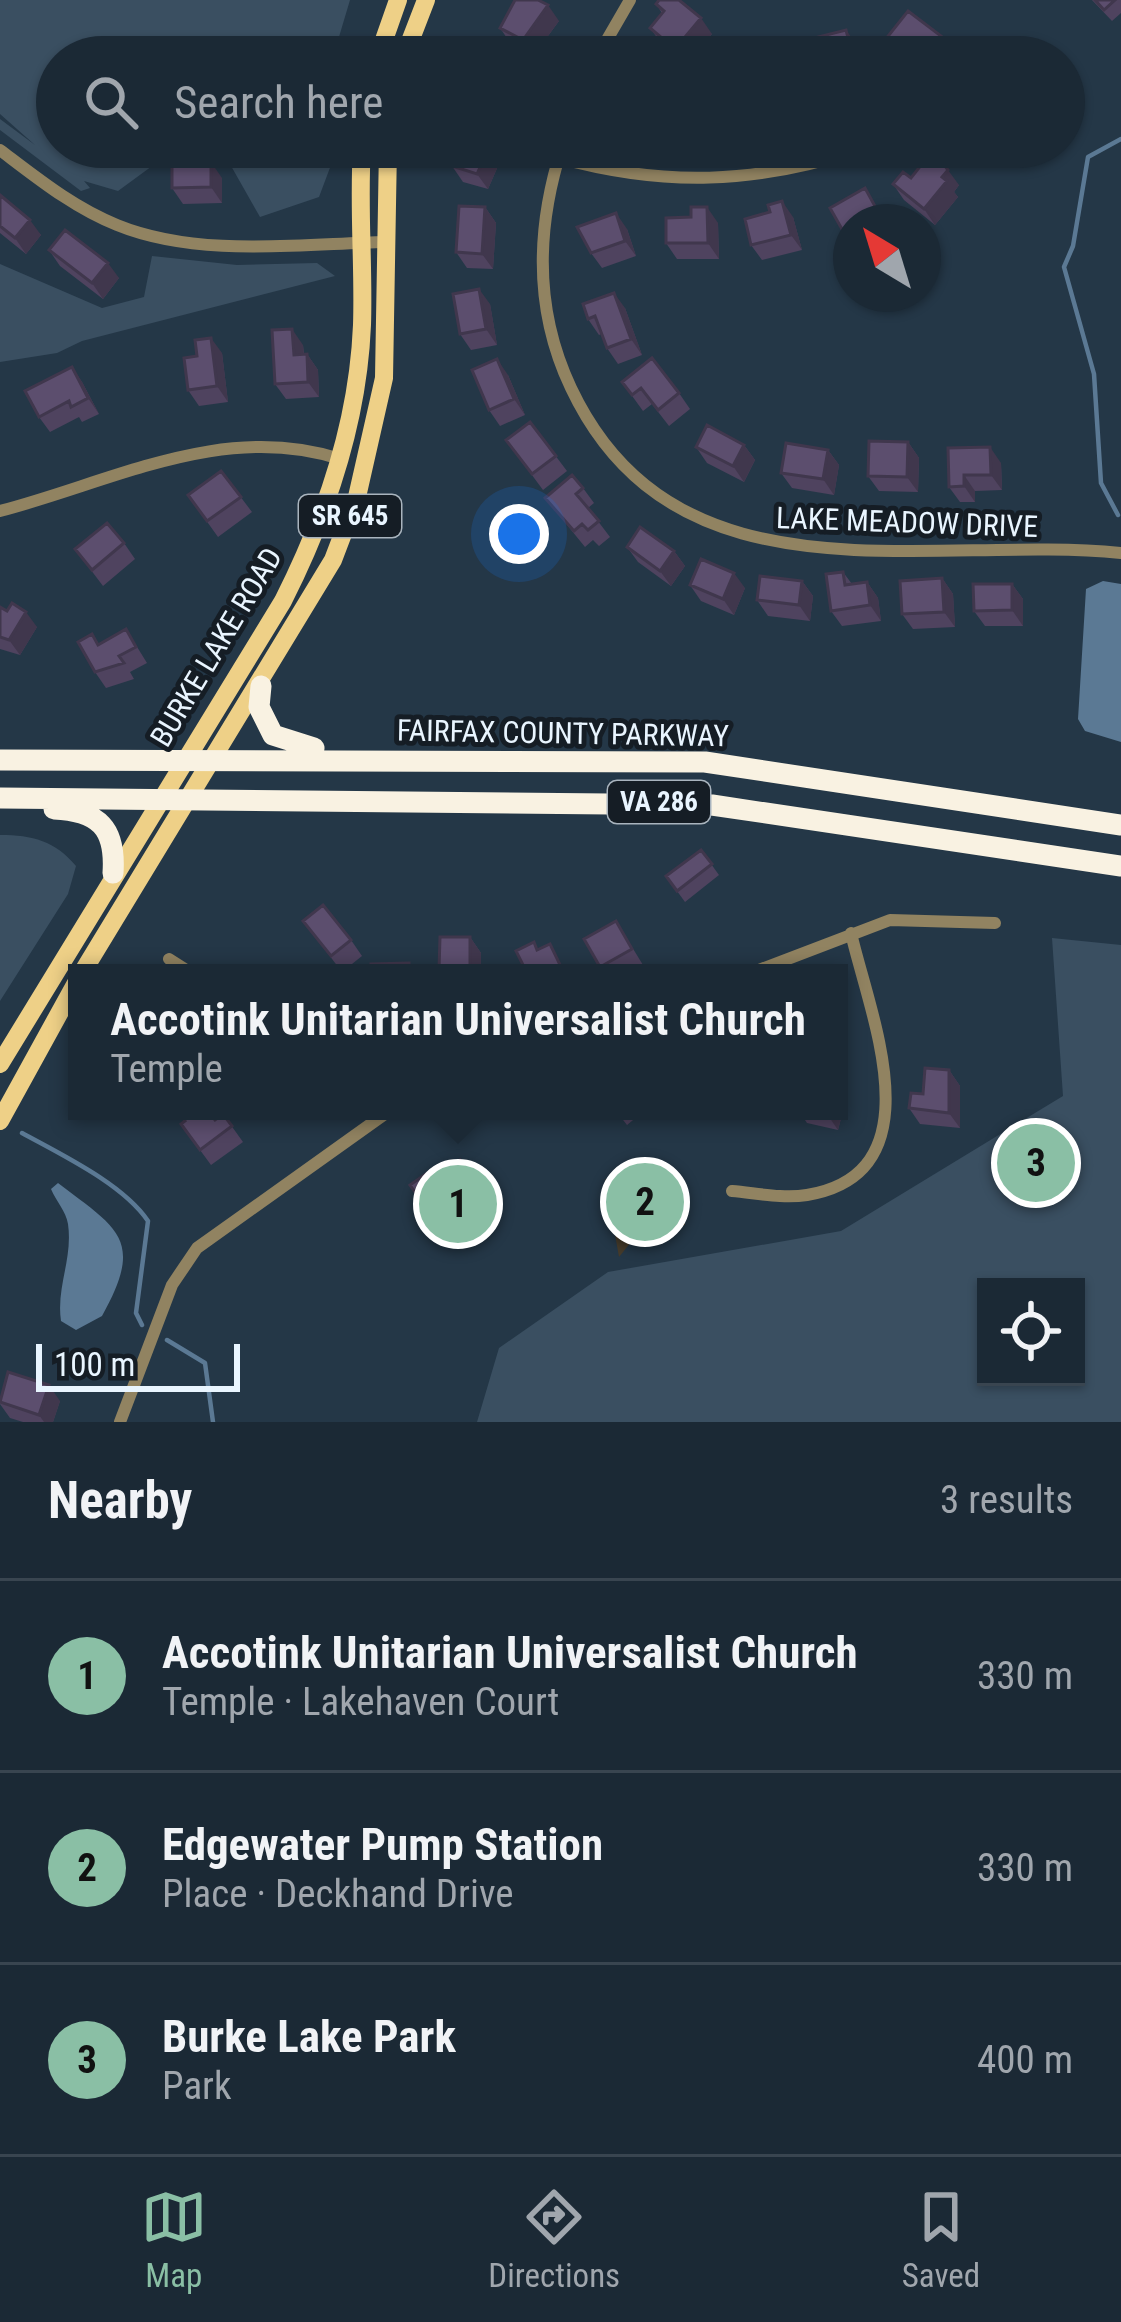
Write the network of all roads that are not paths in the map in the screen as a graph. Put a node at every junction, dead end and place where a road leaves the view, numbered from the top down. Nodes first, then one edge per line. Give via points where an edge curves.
1 (398, 0) edge
2 (426, 0) edge
3 (630, 0) edge
4 (385, 36) edge
5 (412, 36) edge
6 (609, 36) edge
7 (0, 150) edge
8 (361, 168) edge
9 (388, 168) edge
10 (557, 168) edge
11 (614, 168) edge
12 (801, 168) edge
13 (359, 242) junction
14 (386, 242) junction
15 (340, 458) junction
16 (0, 511) edge
17 (1121, 553) edge
18 (261, 686) junction
19 (398, 758) junction
20 (215, 759) junction
21 (0, 760) edge
22 (184, 760) junction
23 (162, 796) junction
24 (192, 796) junction
25 (0, 800) edge
26 (1121, 825) edge
27 (1121, 866) edge
28 (113, 873) junction
29 (995, 923) dead end
30 (851, 933) junction
31 (170, 959) dead end
32 (88, 964) edge
33 (178, 964) edge
34 (774, 964) edge
35 (68, 997) edge
36 (0, 1064) edge
37 (376, 1120) edge
38 (0, 1121) edge
39 (733, 1191) dead end
40 (121, 1422) edge

1 - 4 main road
2 - 5 main road
3 - 6 street
7 - 13 street via 65,198 135,232 211,244
8 - 13 main road, BURKE LAKE ROAD / SR 645
9 - 14 main road, BURKE LAKE ROAD / SR 645
10 - 17 street, LAKE MEADOW DRIVE via 542,260 555,351 601,438 674,505 733,533 796,548
11 - 12 street via 712,182
13 - 14 street
13 - 15 main road, BURKE LAKE ROAD / SR 645 via 360,346
14 - 18 main road, BURKE LAKE ROAD / SR 645 via 384,378 357,496 334,560
15 - 16 street via 290,447 226,447
15 - 22 main road, BURKE LAKE ROAD / SR 645 via 283,601
18 - 19 highway via 264,722 286,743
18 - 20 main road, BURKE LAKE ROAD / SR 645
19 - 20 highway, FAIRFAX COUNTY PARKWAY / VA 286
19 - 26 highway, FAIRFAX COUNTY PARKWAY / VA 286 via 706,763
20 - 22 highway, FAIRFAX COUNTY PARKWAY / VA 286
20 - 24 main road, BURKE LAKE ROAD / SR 645
21 - 22 highway, FAIRFAX COUNTY PARKWAY / VA 286
22 - 23 main road, BURKE LAKE ROAD / SR 645
23 - 24 highway, VA 286
23 - 25 highway, VA 286
23 - 28 main road, BURKE LAKE ROAD / SR 645
24 - 27 highway, VA 286 via 712,805
24 - 32 main road, BURKE LAKE ROAD / SR 645
25 - 28 highway via 92,814 115,846
28 - 36 main road, BURKE LAKE ROAD / SR 645
29 - 30 street via 904,918
30 - 34 street
30 - 39 street via 888,1084 880,1138 862,1165 824,1191
31 - 33 street
35 - 38 main road
37 - 40 street via 197,1248 172,1285

